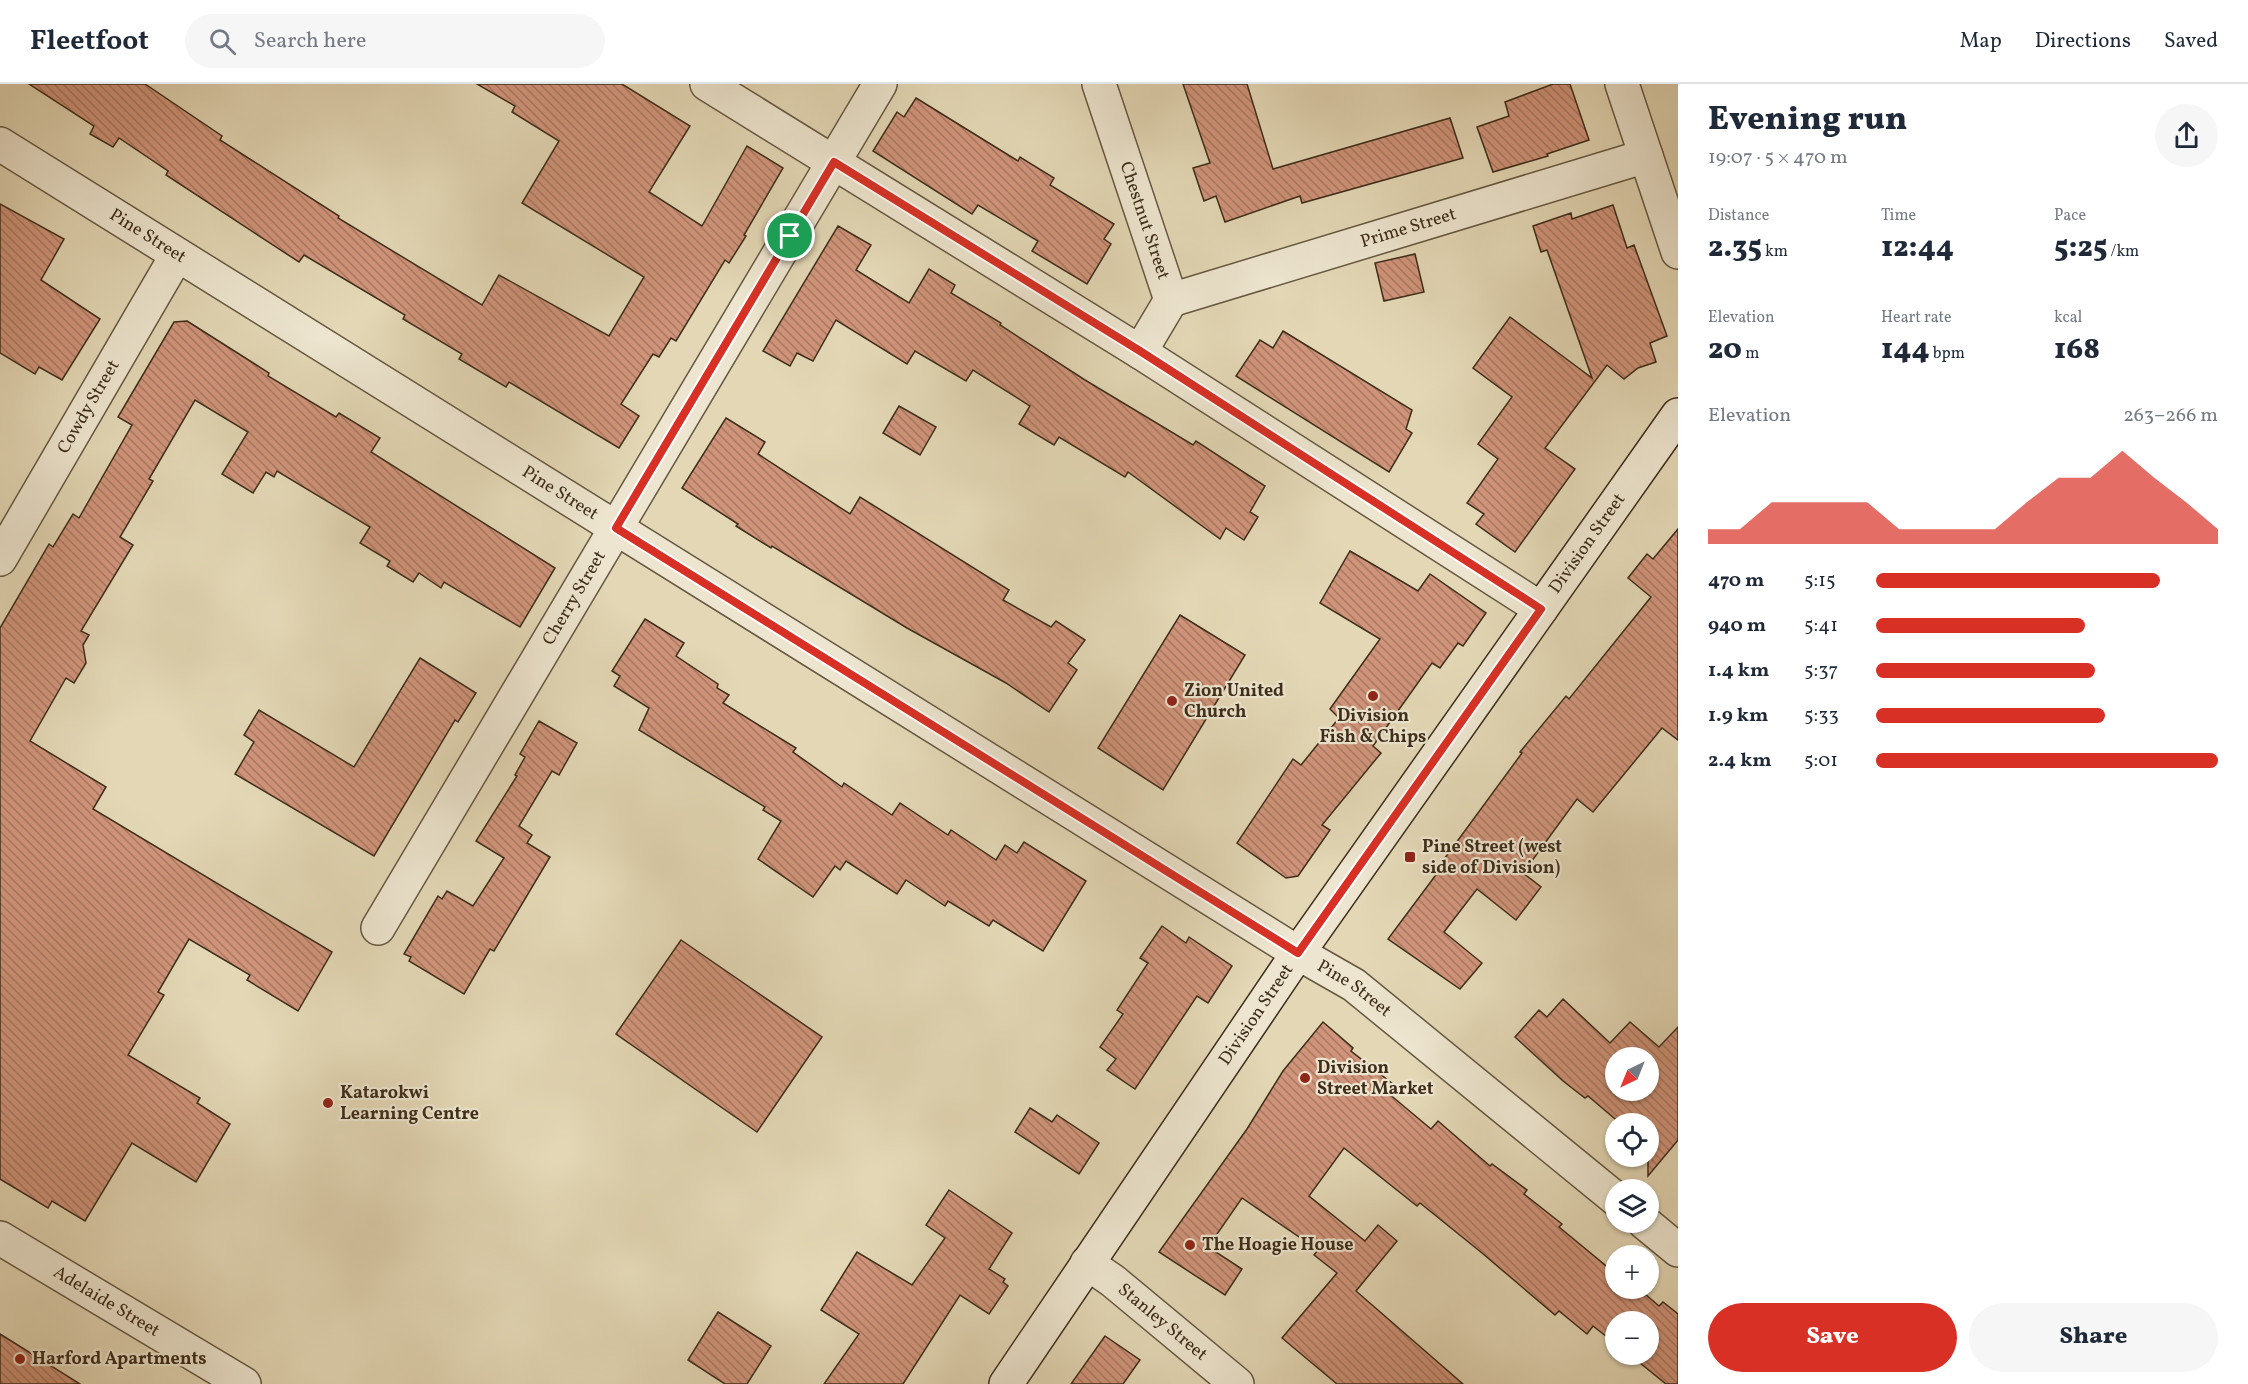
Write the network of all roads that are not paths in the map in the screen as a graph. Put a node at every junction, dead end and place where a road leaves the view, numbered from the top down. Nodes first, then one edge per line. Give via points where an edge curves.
1 (707, 84) edge
2 (880, 84) edge
3 (1099, 84) edge
4 (1622, 84) edge
5 (0, 144) edge
6 (1646, 156) junction
7 (834, 162) junction
8 (1678, 252) edge
9 (177, 255) junction
10 (1171, 300) junction
11 (1140, 351) junction
12 (1678, 415) edge
13 (616, 528) junction
14 (0, 559) edge
15 (1541, 609) junction
16 (378, 928) dead end
17 (1298, 953) junction
18 (1605, 1190) edge
19 (1657, 1233) edge
20 (0, 1238) edge
21 (1678, 1250) edge
22 (1087, 1263) junction
23 (244, 1384) edge
24 (1006, 1384) edge
25 (1237, 1384) edge

1 - 7 street
2 - 7 street, Cherry Street
3 - 10 street, Chestnut Street
4 - 6 street
5 - 9 street, Pine Street
6 - 8 street
6 - 10 street, Prime Street
7 - 11 street
7 - 13 street, Cherry Street
9 - 13 street, Pine Street
9 - 14 street, Cowdy Street
10 - 11 street, Chestnut Street
11 - 15 street
12 - 15 street, Division Street
13 - 16 street, Cherry Street
13 - 17 street, Pine Street
15 - 17 street, Division Street
17 - 18 street, Pine Street via 1354,985
17 - 22 street, Division Street
19 - 21 street
20 - 23 street, Adelaide Street
22 - 24 street, Division Street
22 - 25 street, Stanley Street

